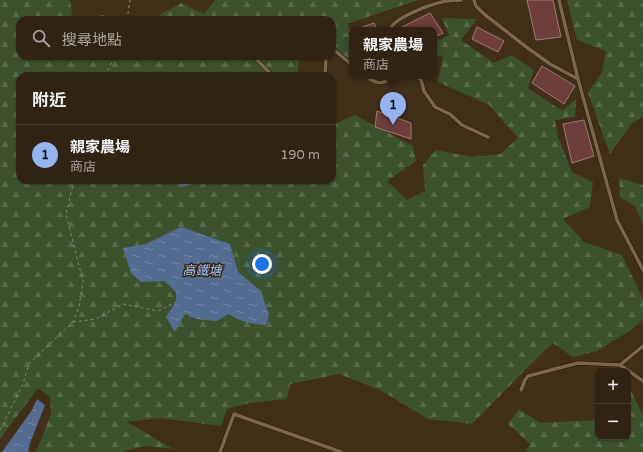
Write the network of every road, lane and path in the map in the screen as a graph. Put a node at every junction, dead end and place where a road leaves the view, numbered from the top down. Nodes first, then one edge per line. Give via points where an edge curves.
1 (130, 0) edge
2 (461, 0) edge
3 (474, 0) edge
4 (559, 0) edge
5 (128, 16) edge
6 (391, 27) edge
7 (336, 51) edge
8 (113, 60) edge
9 (257, 60) edge
10 (326, 60) edge
11 (349, 62) edge
12 (108, 72) edge
13 (269, 72) edge
14 (326, 72) edge
15 (371, 79) edge
16 (390, 79) edge
17 (420, 79) edge
18 (578, 79) junction
19 (488, 137) dead end
20 (73, 184) edge
21 (643, 270) edge
22 (176, 302) dead end
23 (73, 322) junction
24 (643, 346) edge
25 (620, 365) junction
26 (643, 381) edge
27 (521, 390) dead end
28 (0, 430) edge
29 (220, 452) edge
30 (341, 452) edge

1 - 5 path
2 - 6 lane via 429,5 401,18
3 - 18 lane via 484,14 529,49
4 - 18 lane
7 - 11 lane
8 - 12 path
9 - 13 lane
10 - 14 lane
15 - 16 lane via 384,83
17 - 19 lane via 435,108
18 - 21 lane via 617,220
20 - 23 path via 66,214 83,281 80,307
22 - 23 path via 158,312 123,304 96,319
23 - 28 path via 29,364 23,384
24 - 25 lane
25 - 26 lane
25 - 27 lane via 578,363 564,366 528,376
29 - 30 lane via 234,414

